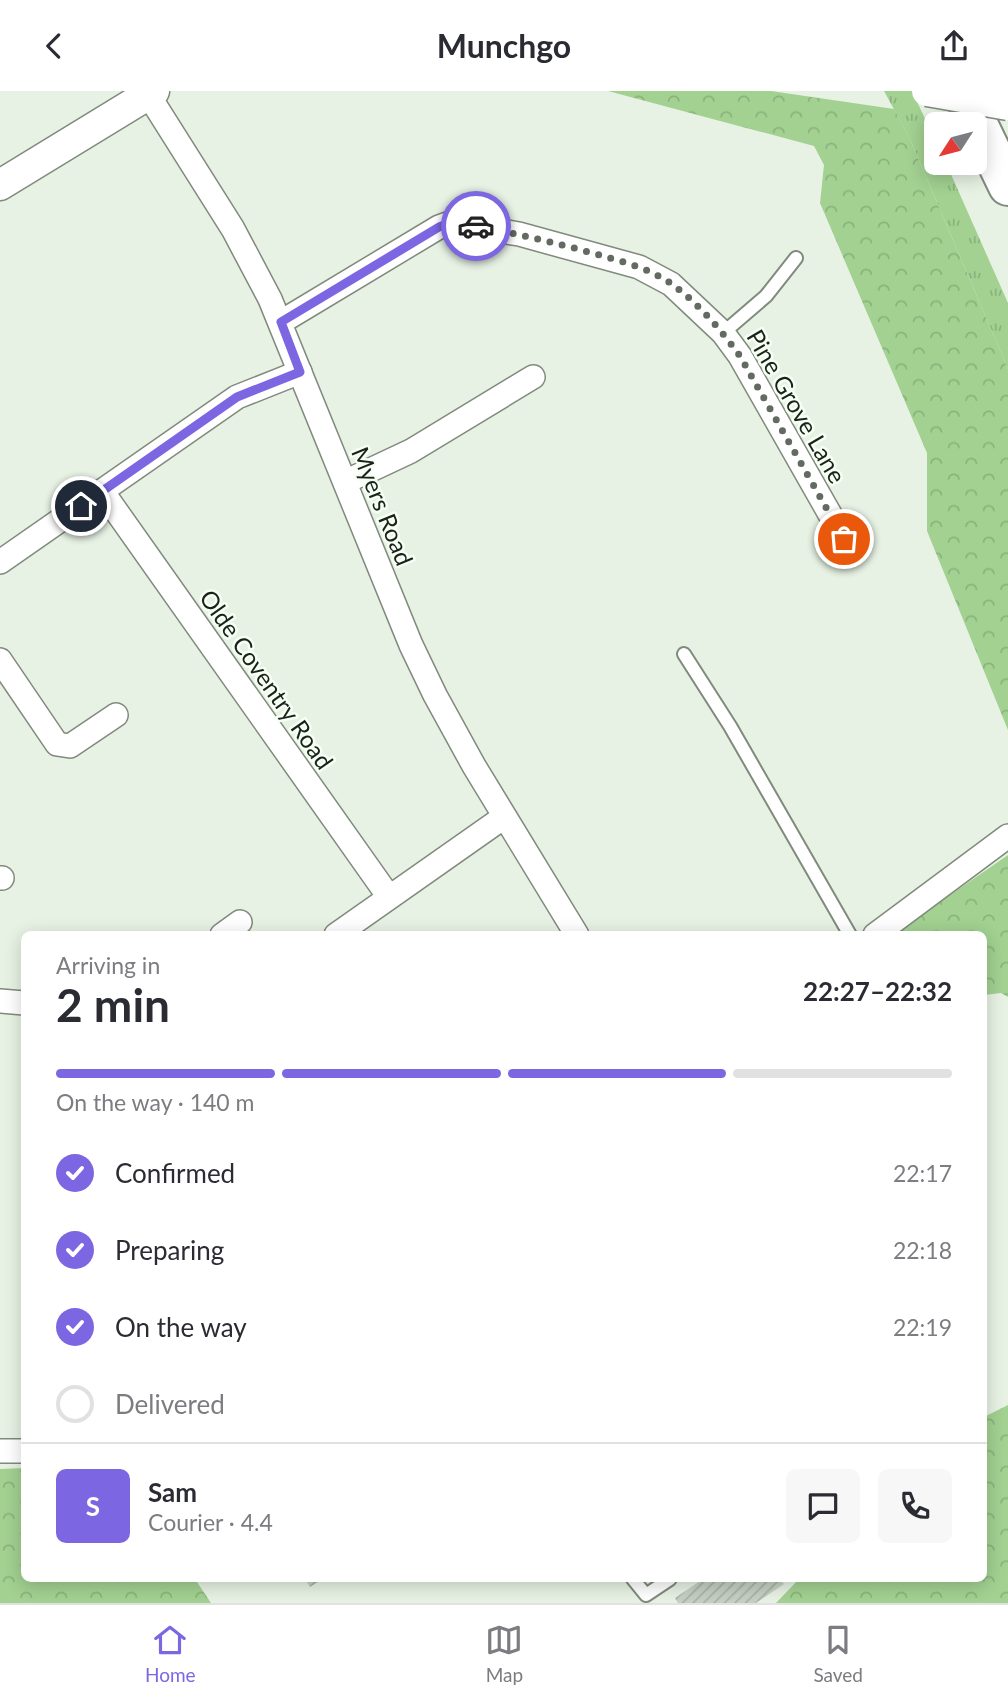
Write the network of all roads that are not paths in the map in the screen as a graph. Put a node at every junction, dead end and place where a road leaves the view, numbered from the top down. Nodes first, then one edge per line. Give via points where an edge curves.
1 (928, 91) edge
2 (961, 91) edge
3 (974, 91) edge
4 (149, 92) edge
5 (1008, 105) edge
6 (1008, 174) edge
7 (0, 185) edge
8 (1008, 186) edge
9 (796, 258) dead end
10 (281, 322) junction
11 (723, 333) junction
12 (300, 372) junction
13 (533, 377) dead end
14 (345, 482) junction
15 (102, 491) junction
16 (844, 539) dead end
17 (0, 562) edge
18 (684, 654) dead end
19 (0, 660) edge
20 (116, 715) dead end
21 (504, 817) junction
22 (1008, 836) edge
23 (389, 897) junction
24 (342, 931) edge
25 (575, 931) edge
26 (848, 931) edge
27 (880, 931) edge
28 (0, 1001) edge
29 (21, 1003) edge
30 (0, 1451) edge
31 (21, 1451) edge
32 (635, 1582) edge
33 (667, 1582) edge
34 (648, 1599) edge

1 - 5 street, bridge
2 - 8 highway
3 - 6 highway
4 - 7 street
4 - 10 street, Myers Road via 253,263
9 - 11 lane via 766,296
10 - 11 street, Pine Grove Lane via 450,223 519,234 639,267 671,283
10 - 12 street, Myers Road
11 - 16 street, Pine Grove Lane
12 - 14 street, Myers Road
12 - 15 street via 237,397
13 - 14 street via 411,451
14 - 21 street, Myers Road via 411,645
15 - 17 street
15 - 23 street, Olde Coventry Road
18 - 26 lane
19 - 20 street via 57,744 70,746
21 - 23 street
21 - 25 street, Myers Road
22 - 27 street
23 - 24 street
28 - 29 street
30 - 31 street
32 - 34 lane
33 - 34 lane

